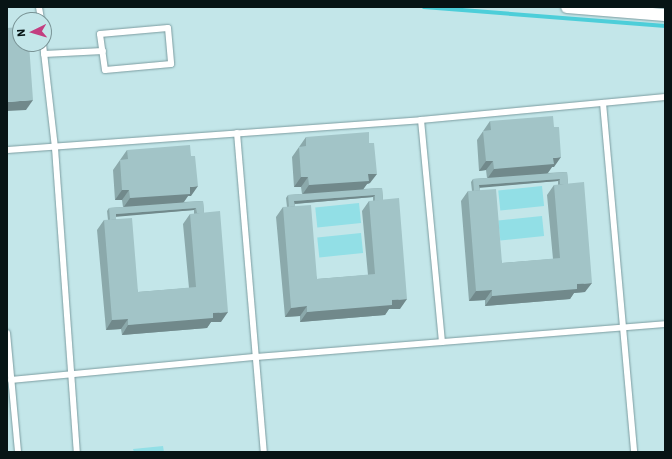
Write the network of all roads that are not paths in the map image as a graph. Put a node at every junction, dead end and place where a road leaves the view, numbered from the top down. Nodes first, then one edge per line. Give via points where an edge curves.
1 (567, 7) edge
2 (665, 15) edge
3 (103, 51) junction
4 (44, 54) joint
5 (665, 97) edge
6 (603, 103) junction
7 (421, 120) junction
8 (237, 133) junction
9 (55, 148) junction
10 (7, 150) edge
11 (665, 324) edge
12 (624, 328) junction
13 (7, 333) edge
14 (442, 342) junction
15 (256, 357) junction
16 (70, 374) junction
17 (11, 380) junction
18 (18, 452) edge
19 (77, 452) edge
20 (264, 452) edge
21 (634, 452) edge

1 - 2 street
3 - 3 lane via 105,70 171,64 168,28 100,34
3 - 4 lane
4 - 9 lane
5 - 6 lane
6 - 7 lane
6 - 12 lane
7 - 8 lane
7 - 14 lane
8 - 9 lane
8 - 15 lane
9 - 10 lane
9 - 16 lane
11 - 12 lane
12 - 14 lane
12 - 21 lane
13 - 17 lane
14 - 15 lane
15 - 16 lane
15 - 20 lane
16 - 17 lane
16 - 19 lane
17 - 18 lane

